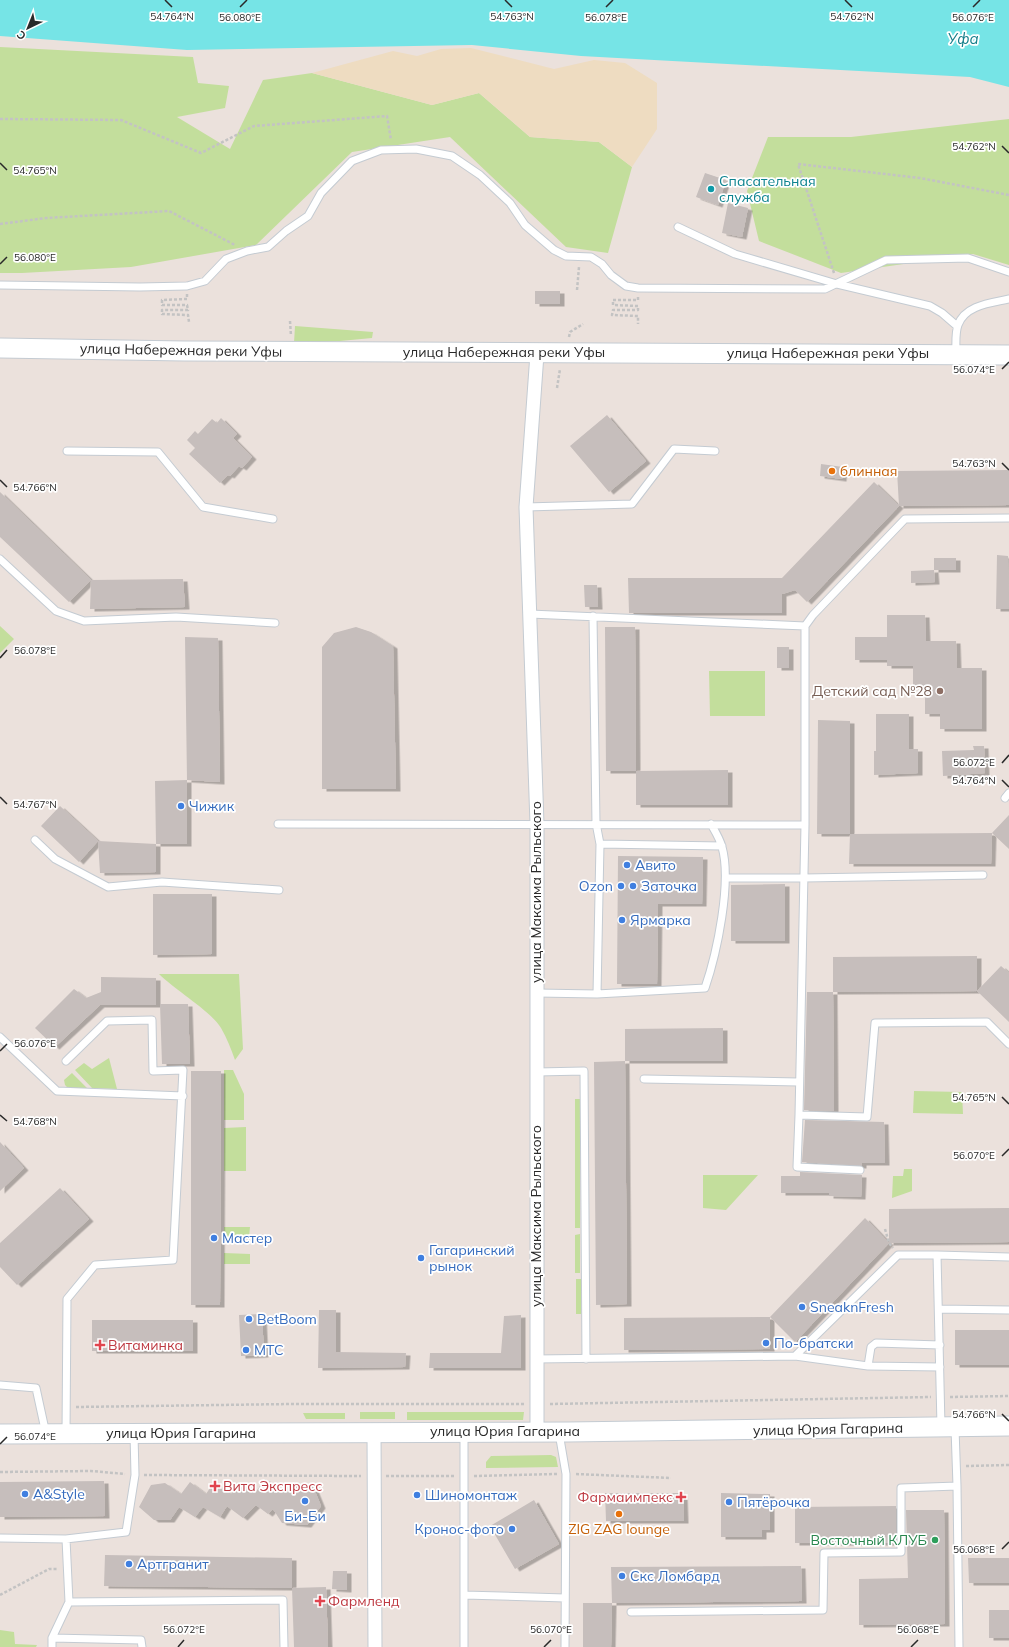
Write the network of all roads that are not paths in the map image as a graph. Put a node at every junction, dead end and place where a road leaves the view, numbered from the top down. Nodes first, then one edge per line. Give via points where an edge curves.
1 (678, 227) dead end
2 (1009, 272) edge
3 (837, 284) junction
4 (0, 285) edge
5 (1009, 298) edge
6 (957, 326) junction
7 (0, 348) edge
8 (537, 354) junction
9 (956, 354) junction
10 (1009, 354) edge
11 (68, 451) dead end
12 (715, 451) dead end
13 (526, 507) junction
14 (1009, 518) edge
15 (273, 519) dead end
16 (0, 559) edge
17 (530, 614) junction
18 (593, 616) junction
19 (275, 623) dead end
20 (805, 626) junction
21 (596, 823) junction
22 (278, 824) dead end
23 (537, 824) junction
24 (711, 824) junction
25 (805, 825) junction
26 (35, 840) dead end
27 (600, 844) junction
28 (722, 846) junction
29 (983, 875) dead end
30 (726, 878) junction
31 (804, 878) junction
32 (279, 890) dead end
33 (537, 993) junction
34 (597, 994) junction
35 (0, 1037) edge
36 (1009, 1044) edge
37 (66, 1060) dead end
38 (537, 1072) junction
39 (644, 1079) dead end
40 (798, 1082) junction
41 (183, 1096) junction
42 (799, 1115) junction
43 (860, 1170) dead end
44 (937, 1255) junction
45 (1009, 1257) edge
46 (939, 1310) junction
47 (1009, 1310) edge
48 (940, 1345) junction
49 (795, 1356) junction
50 (535, 1359) junction
51 (586, 1359) junction
52 (868, 1366) junction
53 (940, 1367) junction
54 (0, 1385) edge
55 (1009, 1426) edge
56 (948, 1428) junction
57 (374, 1431) junction
58 (464, 1431) junction
59 (537, 1431) junction
60 (558, 1431) junction
61 (0, 1434) edge
62 (46, 1434) junction
63 (66, 1434) junction
64 (134, 1434) junction
65 (957, 1486) junction
66 (0, 1538) edge
67 (66, 1539) junction
68 (464, 1595) junction
69 (565, 1598) junction
70 (69, 1602) junction
71 (630, 1612) dead end
72 (52, 1638) junction
73 (52, 1647) edge
74 (142, 1647) edge
75 (284, 1647) edge
76 (375, 1647) edge
77 (464, 1647) edge
78 (565, 1647) edge
79 (959, 1647) edge

1 - 3 lane via 736,254
2 - 3 lane via 968,258 886,260
3 - 4 lane via 825,289 626,286 591,257 566,256 554,250 525,225 510,203 480,175 452,156 416,149 381,150 352,161 321,193 308,216 268,247 246,251 226,260 205,281 187,286 140,288
3 - 6 lane via 930,306
5 - 6 lane via 976,307 963,317
6 - 9 lane
7 - 8 street, улица Набережная реки Уфы
8 - 9 street, улица Набережная реки Уфы
8 - 13 street, улица Максима Рыльского
9 - 10 street, улица Набережная реки Уфы
11 - 15 lane via 158,452 203,507
12 - 13 lane via 674,449 632,504
13 - 17 street, улица Максима Рыльского
14 - 20 lane via 905,519
16 - 19 lane via 56,611 84,622 176,617
17 - 18 lane
17 - 23 street, улица Максима Рыльского
18 - 20 lane
18 - 21 lane
20 - 25 lane
21 - 23 lane
21 - 24 lane
21 - 27 lane
22 - 23 lane
23 - 33 street, улица Максима Рыльского
24 - 25 lane
24 - 28 lane
25 - 31 lane
26 - 32 lane via 55,859 108,887 162,882
27 - 28 lane
27 - 34 lane
28 - 30 lane
29 - 31 lane
30 - 31 lane
30 - 34 lane via 721,919 711,971 705,988
31 - 40 lane
33 - 34 lane
33 - 38 street, улица Максима Рыльского
35 - 41 lane via 57,1091
36 - 42 lane via 987,1022 875,1023 867,1117
37 - 41 lane via 107,1021 152,1020 153,1071 183,1070
38 - 50 street, улица Максима Рыльского
38 - 51 lane via 584,1071
39 - 40 lane
40 - 42 lane
41 - 63 lane via 173,1260 95,1265 67,1299
42 - 43 lane via 797,1167
44 - 45 lane
44 - 46 lane
44 - 49 lane via 898,1255
46 - 47 lane
46 - 48 lane
48 - 52 lane via 876,1343 872,1347
48 - 53 lane
49 - 51 lane
49 - 52 lane
50 - 51 lane
50 - 59 street, улица Максима Рыльского
52 - 53 lane
53 - 56 lane
54 - 62 lane via 36,1388
55 - 56 street, улица Юрия Гагарина
56 - 60 street, улица Юрия Гагарина
56 - 65 lane via 957,1466
57 - 58 street, улица Юрия Гагарина
57 - 64 street, улица Юрия Гагарина
57 - 76 street
58 - 59 street, улица Юрия Гагарина
58 - 68 lane
59 - 60 street, улица Юрия Гагарина
60 - 69 lane via 566,1474
61 - 62 street, улица Юрия Гагарина
62 - 63 street, улица Юрия Гагарина
63 - 64 street, улица Юрия Гагарина
64 - 67 lane via 135,1475 126,1532
65 - 71 lane via 900,1488 902,1552 824,1553 824,1610
65 - 79 lane
66 - 67 lane
67 - 70 lane
68 - 69 lane
68 - 77 lane
69 - 78 lane
70 - 72 lane
70 - 75 lane via 283,1600
72 - 73 lane
72 - 74 lane via 141,1640

